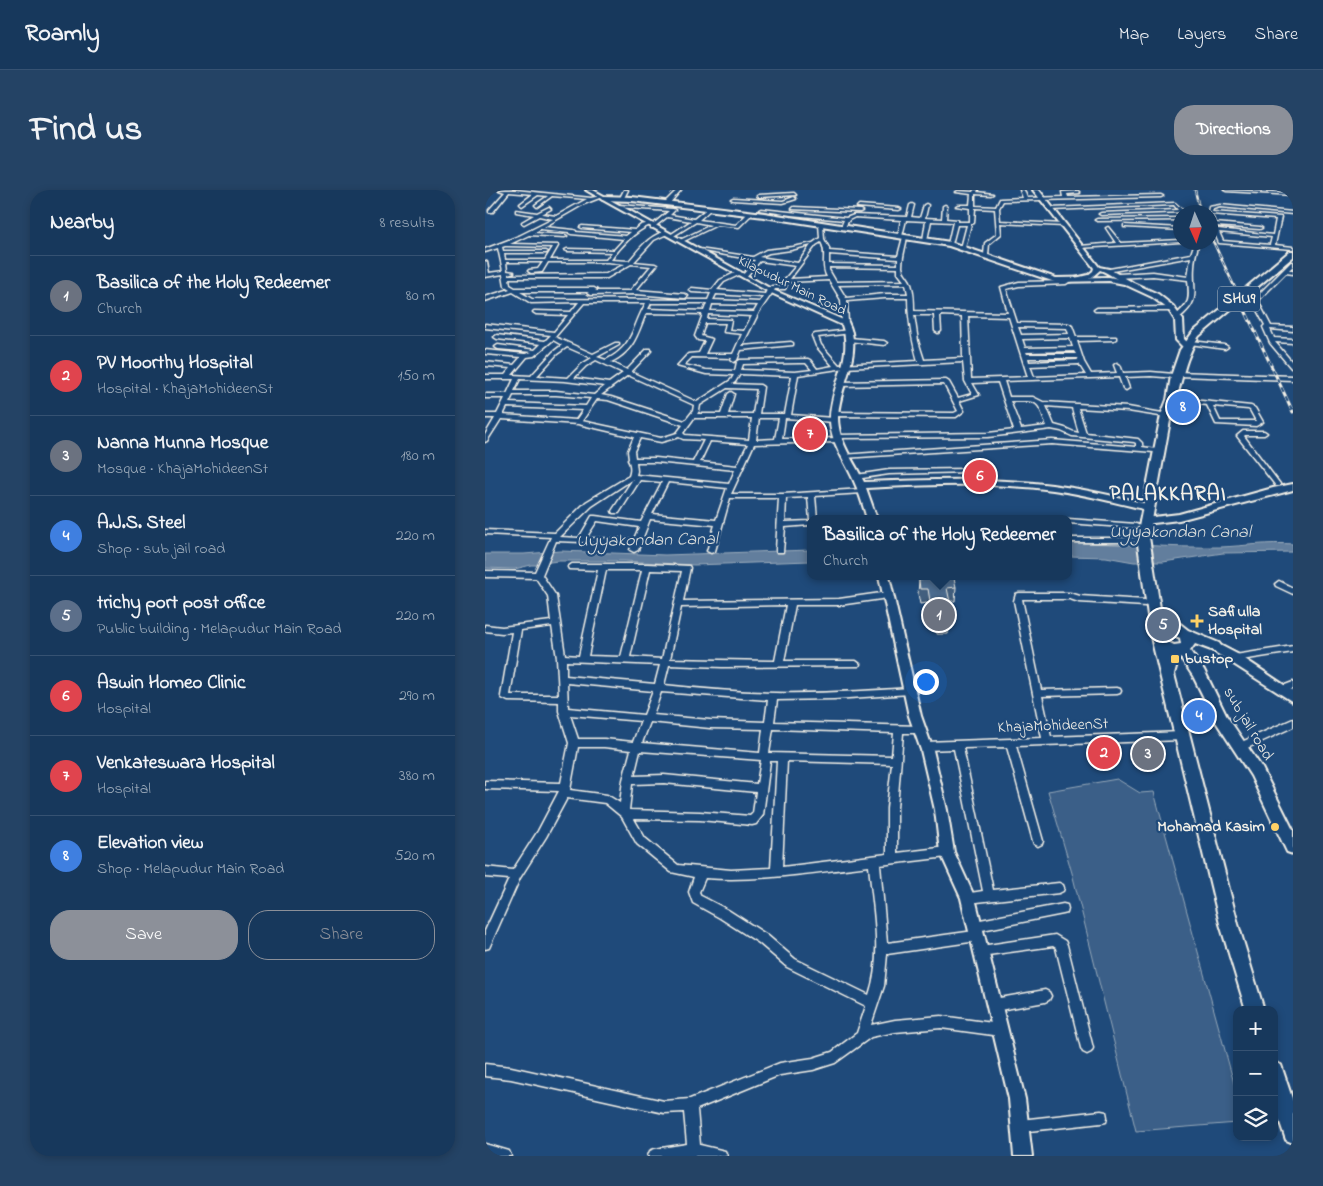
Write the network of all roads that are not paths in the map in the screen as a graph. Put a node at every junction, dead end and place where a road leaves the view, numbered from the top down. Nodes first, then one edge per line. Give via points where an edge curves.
1 (488, 190) edge
2 (501, 190) edge
3 (546, 190) edge
4 (626, 190) edge
5 (679, 190) edge
6 (1022, 190) edge
7 (1036, 190) edge
8 (1091, 190) edge
9 (1111, 190) edge
10 (1120, 190) edge
11 (1150, 190) edge
12 (1226, 190) edge
13 (508, 191) edge
14 (524, 191) edge
15 (959, 191) edge
16 (975, 191) edge
17 (1078, 192) dead end
18 (1289, 192) edge
19 (485, 194) edge
20 (538, 194) junction
21 (596, 194) edge
22 (794, 194) edge
23 (991, 194) dead end
24 (551, 195) junction
25 (1161, 196) junction
26 (733, 198) dead end
27 (1099, 198) junction
28 (1116, 198) junction
29 (1043, 199) junction
30 (1067, 199) junction
31 (1026, 200) junction
32 (619, 202) junction
33 (667, 203) junction
34 (1175, 204) joint
35 (523, 205) dead end
36 (913, 205) dead end
37 (926, 205) dead end
38 (537, 206) dead end
39 (859, 206) dead end
40 (945, 206) dead end
41 (1218, 206) edge
42 (649, 207) junction
43 (973, 207) junction
44 (1116, 207) junction
45 (549, 208) dead end
46 (709, 208) junction
47 (794, 208) junction
48 (997, 208) junction
49 (1051, 209) junction
50 (761, 210) dead end
51 (491, 211) dead end
52 (898, 211) junction
53 (518, 212) dead end
54 (1173, 212) edge
55 (1293, 213) edge
56 (750, 214) junction
57 (1101, 214) dead end
58 (1120, 214) junction
59 (1218, 214) edge
60 (538, 215) junction
61 (791, 216) junction
62 (667, 217) junction
63 (557, 218) junction
64 (923, 219) junction
65 (929, 219) junction
66 (1173, 219) edge
67 (697, 220) junction
68 (905, 220) junction
69 (944, 220) junction
70 (956, 220) junction
71 (1097, 220) dead end
72 (1218, 220) edge
73 (1123, 221) junction
74 (1218, 221) edge
75 (524, 222) dead end
76 (845, 222) junction
77 (999, 222) junction
78 (716, 224) junction
79 (821, 224) junction
80 (969, 224) junction
81 (1276, 224) junction
82 (651, 225) junction
83 (1064, 225) junction
84 (582, 227) dead end
85 (540, 228) junction
86 (1108, 228) dead end
87 (1259, 228) dead end
88 (1173, 230) edge
89 (1218, 230) tunnel mouth
90 (635, 231) junction
91 (1168, 231) junction
92 (1173, 232) edge
93 (1139, 233) dead end
94 (528, 234) junction
95 (669, 235) junction
96 (1218, 235) tunnel mouth
97 (565, 236) dead end
98 (903, 236) junction
99 (1173, 236) edge
100 (1273, 236) junction
101 (629, 238) junction
102 (1143, 238) dead end
103 (822, 239) junction
104 (925, 240) junction
105 (682, 241) junction
106 (1173, 241) edge
107 (1147, 242) junction
108 (579, 244) dead end
109 (813, 244) junction
110 (950, 244) junction
111 (1119, 244) junction
112 (622, 246) junction
113 (1272, 246) junction
114 (1080, 247) junction
115 (503, 248) junction
116 (963, 248) junction
117 (567, 250) dead end
118 (699, 250) junction
119 (1195, 250) edge
120 (1292, 250) edge
121 (485, 251) edge
122 (614, 251) junction
123 (826, 252) junction
124 (986, 255) junction
125 (1193, 255) junction
126 (900, 258) junction
127 (1293, 258) edge
128 (756, 259) junction
129 (548, 260) junction
130 (503, 261) junction
131 (611, 261) junction
132 (485, 262) edge
133 (630, 263) junction
134 (1293, 264) edge
135 (799, 265) junction
136 (826, 265) junction
137 (900, 267) junction
138 (1097, 268) junction
139 (1107, 270) junction
140 (1285, 271) junction
141 (1293, 272) edge
142 (486, 275) edge
143 (742, 275) junction
144 (506, 276) junction
145 (607, 276) junction
146 (1118, 276) junction
147 (830, 278) junction
148 (1190, 279) junction
149 (786, 280) junction
150 (908, 282) junction
151 (1066, 282) junction
152 (1130, 283) junction
153 (834, 284) junction
154 (1245, 289) joint
155 (513, 290) junction
156 (594, 290) junction
157 (692, 290) dead end
158 (714, 291) junction
159 (631, 293) junction
160 (769, 293) junction
161 (1261, 295) junction
162 (685, 296) dead end
163 (911, 296) junction
164 (485, 299) edge
165 (844, 300) junction
166 (583, 301) junction
167 (649, 302) junction
168 (709, 302) junction
169 (761, 304) junction
170 (1170, 308) junction
171 (1097, 310) dead end
172 (644, 311) junction
173 (536, 312) dead end
174 (706, 312) junction
175 (911, 313) junction
176 (573, 314) junction
177 (756, 314) junction
178 (937, 314) junction
179 (965, 315) junction
180 (1010, 316) junction
181 (1177, 317) junction
182 (703, 321) junction
183 (845, 324) junction
184 (485, 326) edge
185 (1269, 327) junction
186 (1293, 330) edge
187 (938, 331) dead end
188 (1017, 331) junction
189 (849, 332) junction
190 (747, 333) junction
191 (1072, 335) junction
192 (553, 336) junction
193 (497, 337) dead end
194 (1114, 338) dead end
195 (851, 340) junction
196 (1271, 340) junction
197 (1293, 341) edge
198 (546, 343) junction
199 (884, 343) dead end
200 (567, 344) junction
201 (617, 344) dead end
202 (791, 344) dead end
203 (1190, 345) junction
204 (498, 347) dead end
205 (1225, 347) dead end
206 (739, 348) junction
207 (1077, 349) junction
208 (649, 350) dead end
209 (537, 351) junction
210 (485, 352) edge
211 (1023, 353) junction
212 (525, 356) junction
213 (701, 356) junction
214 (735, 356) junction
215 (595, 357) junction
216 (1285, 358) junction
217 (1293, 358) edge
218 (1080, 359) junction
219 (966, 360) junction
220 (607, 362) junction
221 (741, 362) junction
222 (921, 362) junction
223 (485, 364) edge
224 (1027, 364) junction
225 (1117, 365) dead end
226 (845, 366) junction
227 (515, 367) junction
228 (837, 367) junction
229 (1293, 367) edge
230 (816, 371) junction
231 (628, 372) junction
232 (737, 372) junction
233 (795, 374) junction
234 (1177, 375) junction
235 (507, 376) junction
236 (1121, 376) junction
237 (485, 377) edge
238 (518, 377) junction
239 (533, 377) junction
240 (1090, 377) junction
241 (1031, 378) junction
242 (1293, 378) edge
243 (569, 380) junction
244 (1000, 380) junction
245 (967, 381) junction
246 (841, 384) junction
247 (609, 385) junction
248 (727, 386) junction
249 (1126, 388) dead end
250 (509, 394) junction
251 (731, 394) dead end
252 (485, 396) edge
253 (596, 396) junction
254 (1007, 399) junction
255 (956, 400) junction
256 (1172, 400) junction
257 (697, 404) junction
258 (1042, 404) junction
259 (505, 405) junction
260 (1210, 405) junction
261 (1074, 406) junction
262 (588, 408) junction
263 (1166, 415) junction
264 (485, 416) edge
265 (499, 416) junction
266 (692, 416) junction
267 (724, 416) junction
268 (756, 416) junction
269 (785, 416) junction
270 (804, 417) junction
271 (834, 417) junction
272 (578, 422) junction
273 (687, 424) junction
274 (1051, 427) junction
275 (1018, 431) junction
276 (1264, 433) dead end
277 (681, 434) junction
278 (1072, 434) junction
279 (1083, 434) junction
280 (637, 436) junction
281 (708, 438) junction
282 (838, 438) junction
283 (485, 440) edge
284 (752, 442) junction
285 (778, 442) junction
286 (801, 442) junction
287 (1075, 444) junction
288 (1139, 448) junction
289 (1155, 450) dead end
290 (845, 456) junction
291 (631, 460) junction
292 (696, 463) junction
293 (739, 468) junction
294 (968, 471) dead end
295 (635, 477) junction
296 (667, 480) junction
297 (860, 484) junction
298 (731, 486) junction
299 (1278, 486) dead end
300 (1293, 487) edge
301 (811, 494) junction
302 (727, 496) junction
303 (783, 496) junction
304 (1143, 506) dead end
305 (616, 511) dead end
306 (813, 515) edge
307 (871, 515) edge
308 (647, 516) junction
309 (1072, 521) edge
310 (719, 523) junction
311 (807, 523) edge
312 (1140, 524) junction
313 (644, 525) junction
314 (781, 525) junction
315 (485, 532) edge
316 (555, 537) junction
317 (581, 540) junction
318 (1072, 540) edge
319 (1136, 540) dead end
320 (780, 550) dead end
321 (711, 552) dead end
322 (572, 567) dead end
323 (603, 567) junction
324 (647, 567) junction
325 (539, 571) junction
326 (485, 574) edge
327 (885, 580) edge
328 (1279, 584) dead end
329 (1293, 591) edge
330 (888, 595) junction
331 (791, 603) junction
332 (678, 604) junction
333 (1151, 606) junction
334 (556, 623) junction
335 (485, 628) edge
336 (517, 628) junction
337 (1180, 631) junction
338 (1159, 640) junction
339 (1214, 646) junction
340 (1185, 648) junction
341 (1293, 649) edge
342 (561, 658) junction
343 (1235, 658) junction
344 (583, 659) junction
345 (625, 659) junction
346 (665, 661) junction
347 (779, 664) junction
348 (856, 664) dead end
349 (1168, 673) junction
350 (562, 679) junction
351 (659, 688) junction
352 (1290, 690) edge
353 (910, 691) junction
354 (1117, 692) dead end
355 (1037, 693) junction
356 (773, 696) junction
357 (563, 699) junction
358 (564, 711) junction
359 (647, 718) junction
360 (1293, 723) edge
361 (769, 727) junction
362 (899, 729) junction
363 (920, 730) junction
364 (1182, 736) junction
365 (1047, 741) junction
366 (1010, 742) junction
367 (574, 743) junction
368 (958, 745) junction
369 (925, 746) junction
370 (636, 747) junction
371 (1240, 747) junction
372 (765, 756) junction
373 (782, 757) junction
374 (897, 760) junction
375 (628, 780) junction
376 (485, 785) edge
377 (761, 788) junction
378 (564, 790) junction
379 (625, 812) junction
380 (1038, 842) dead end
381 (1293, 847) edge
382 (947, 852) junction
383 (892, 858) junction
384 (874, 860) junction
385 (485, 872) edge
386 (776, 872) junction
387 (701, 873) junction
388 (516, 875) junction
389 (1059, 888) dead end
390 (989, 896) junction
391 (968, 898) junction
392 (1063, 909) dead end
393 (976, 931) junction
394 (485, 944) edge
395 (882, 949) junction
396 (981, 951) junction
397 (1045, 996) dead end
398 (873, 1003) junction
399 (994, 1005) junction
400 (1254, 1006) edge
401 (1000, 1030) junction
402 (861, 1037) junction
403 (1087, 1048) dead end
404 (485, 1070) edge
405 (1278, 1085) edge
406 (690, 1105) junction
407 (1101, 1118) dead end
408 (1020, 1126) junction
409 (1293, 1133) edge
410 (694, 1150) junction
411 (485, 1151) edge
412 (503, 1156) edge
413 (655, 1156) edge
414 (720, 1156) edge
415 (1023, 1156) edge

1 - 19 street
2 - 13 street
3 - 20 street
4 - 32 street
5 - 33 street
6 - 31 street
7 - 29 street
8 - 27 street
9 - 10 street
9 - 28 street
11 - 25 street
12 - 18 street
13 - 14 street
13 - 51 street
14 - 20 street
15 - 16 street
15 - 43 street via 958,208
16 - 23 street
16 - 43 street
17 - 30 street via 1064,192
20 - 24 street
20 - 35 street
21 - 24 street
21 - 32 street, Kilapudur Main Road
21 - 63 street
22 - 26 street via 783,202
22 - 47 street
24 - 38 street
25 - 28 street
25 - 34 street
27 - 28 street
27 - 30 street
29 - 30 street
29 - 31 street
29 - 49 street
31 - 48 street via 1002,200
32 - 33 main road
32 - 42 street
32 - 82 street, Kilapudur Main Road
33 - 46 main road
34 - 44 street
36 - 68 street
37 - 64 street
39 - 52 street
40 - 69 street
41 - 55 street
42 - 62 street
42 - 62 street via 673,210
43 - 48 street
43 - 80 street via 972,223
44 - 49 street
44 - 58 street
45 - 60 street
46 - 56 main road
46 - 67 street
47 - 52 street
47 - 61 street
48 - 77 street
49 - 83 street
50 - 61 street
52 - 68 street
52 - 76 street via 853,216
53 - 60 street
54 - 58 street
56 - 61 main road
56 - 78 street via 737,226
57 - 58 street
58 - 73 street
59 - 81 street via 1279,218
60 - 63 street
60 - 75 street
61 - 76 street
61 - 79 main road
62 - 67 street
62 - 82 street
63 - 85 street
64 - 65 street
64 - 68 street
65 - 69 street
65 - 104 street
66 - 73 street
67 - 78 street
67 - 95 street
68 - 76 street
68 - 98 street
69 - 70 street
70 - 80 street
70 - 110 street
71 - 73 street
72 - 81 street
73 - 91 street via 1129,227
74 - 87 street
76 - 79 main road
76 - 98 main road
77 - 83 street
77 - 124 street via 999,234 987,243
78 - 105 street
79 - 103 street
80 - 116 street
81 - 100 street
82 - 90 street via 640,226
82 - 95 street, Kilapudur Main Road
83 - 114 street
84 - 90 street
85 - 94 street
85 - 101 street
86 - 111 street
88 - 91 street
89 - 100 street
90 - 101 street
91 - 92 street
91 - 93 street
91 - 99 street
94 - 97 street
94 - 115 street
95 - 105 street, Kilapudur Main Road
95 - 133 street via 652,239
96 - 113 street via 1221,242
98 - 104 main road
98 - 126 street
100 - 113 street
101 - 112 street
102 - 107 street
103 - 109 street
103 - 123 street
104 - 110 main road
105 - 118 street, Kilapudur Main Road
106 - 107 street
107 - 111 street
108 - 112 street
109 - 128 street via 765,251
109 - 135 street
110 - 116 main road
111 - 114 street
112 - 122 street
113 - 120 street
114 - 138 street
115 - 121 street
115 - 129 street via 555,246
115 - 130 street
116 - 124 main road
117 - 122 street
118 - 128 street
118 - 143 street, Kilapudur Main Road
119 - 125 street
120 - 154 street
120 - 203 main road, SHU9 via 1196,334
122 - 131 street
123 - 126 street
123 - 136 street
124 - 151 main road
125 - 139 street
125 - 148 street
126 - 137 street
127 - 203 main road, SHU9
128 - 135 street
128 - 143 street
129 - 130 street
129 - 131 street
129 - 144 street via 540,271
130 - 144 street
131 - 133 street
131 - 145 street
132 - 142 street
133 - 145 street
133 - 159 street via 655,266
134 - 140 street
135 - 149 street
136 - 137 street
136 - 147 street
137 - 150 street
138 - 139 street
138 - 151 street via 1090,276
139 - 146 street
140 - 141 street
140 - 161 street
142 - 144 street
143 - 158 street via 723,281
143 - 160 street, Kilapudur Main Road
144 - 145 street via 604,280
144 - 155 street via 508,286
146 - 148 street via 1153,274
146 - 152 street
147 - 149 street
147 - 153 street
148 - 181 street via 1193,299
149 - 160 street via 783,288 775,287
150 - 153 street
150 - 163 street
151 - 152 main road via 1110,279
151 - 180 street via 1003,288
152 - 170 main road
153 - 165 street
154 - 161 street, bridge
155 - 156 street
155 - 164 street
155 - 166 street via 531,301
156 - 159 street
156 - 166 street
157 - 158 street
158 - 160 street
158 - 168 street
159 - 162 street
160 - 169 street
160 - 183 street, Kilapudur Main Road via 808,306
161 - 185 street via 1255,301
163 - 165 street
163 - 175 street
165 - 183 street
166 - 167 street
166 - 176 street
167 - 168 street
167 - 172 street
168 - 169 street
168 - 174 street
169 - 177 street
170 - 171 street
170 - 181 main road
172 - 174 street
172 - 220 street via 632,343
173 - 176 street
174 - 177 street
174 - 182 street
175 - 178 street
175 - 222 street
176 - 192 street
177 - 190 street
178 - 179 street
178 - 187 street
179 - 180 street
179 - 219 street
180 - 188 street
181 - 203 main road via 1181,327 1180,340
182 - 190 street via 729,322 726,331
182 - 213 street via 698,338 709,339
183 - 189 street, Kilapudur Main Road
184 - 192 street
185 - 186 street
185 - 196 street via 1266,327
188 - 191 street
188 - 191 street via 1067,326
188 - 211 street
189 - 195 street, Kilapudur Main Road
189 - 228 street via 815,336 818,346
190 - 206 street
191 - 194 street
191 - 207 street
192 - 198 street
192 - 200 street
193 - 198 street
195 - 199 street
195 - 226 street, Kilapudur Main Road
196 - 197 street
196 - 216 street
198 - 209 street
200 - 215 street
200 - 239 street
201 - 215 street
202 - 206 street
203 - 205 street
203 - 234 main road, SHU9 via 1185,350
204 - 209 street
206 - 214 street
207 - 211 street
207 - 218 street
208 - 231 street
209 - 212 street
210 - 212 street
211 - 218 street
211 - 224 street
212 - 227 street
213 - 214 street
213 - 232 street via 689,355 681,367 706,372
214 - 221 street via 735,361
215 - 220 street
215 - 243 street
216 - 217 street
216 - 229 street
218 - 224 street
218 - 240 street
219 - 222 street
219 - 245 street
220 - 231 street
221 - 230 street via 807,361
221 - 232 street
222 - 226 street
223 - 227 street
224 - 241 street
225 - 236 street
226 - 228 street
226 - 246 street, Kilapudur Main Road
227 - 235 street
228 - 230 street
230 - 233 street
231 - 247 street
231 - 257 street
232 - 233 street
232 - 248 street
233 - 269 street
234 - 236 street
234 - 242 street
234 - 256 main road, SHU9
235 - 237 street
235 - 238 street
236 - 240 street
236 - 249 street
238 - 239 street
238 - 250 street
239 - 243 street
240 - 241 street
241 - 244 street
243 - 247 street
244 - 245 street
244 - 254 street
245 - 255 street via 976,395
246 - 255 street via 946,382
246 - 271 street, Kilapudur Main Road
247 - 253 street
248 - 257 street
248 - 268 street via 760,387
250 - 252 street
250 - 253 street
250 - 259 street
251 - 267 street
253 - 262 street
253 - 273 street via 625,402
254 - 258 street via 1033,399
254 - 275 street
255 - 271 street via 961,411 956,415
256 - 260 street
256 - 263 main road, SHU9
257 - 266 street
258 - 261 street
258 - 274 street
259 - 262 street
259 - 265 street
260 - 260 street via 1251,408 1260,422 1218,423
261 - 263 street
261 - 279 street
262 - 272 street
263 - 312 main road, SHU9
264 - 265 street
265 - 272 street
265 - 283 street
266 - 267 street
266 - 273 street
267 - 268 street
268 - 269 street
268 - 284 street
269 - 270 street
269 - 285 street
270 - 271 street
270 - 286 street
271 - 282 street, Kilapudur Main Road
272 - 280 street
273 - 277 street
274 - 275 street
274 - 278 street
275 - 282 street
276 - 299 street via 1243,433 1240,436
277 - 280 street via 661,440
277 - 281 street via 683,437
278 - 279 street
278 - 287 street
279 - 288 street via 1136,440
280 - 291 street
281 - 284 street
281 - 292 street
282 - 286 street
282 - 290 street, Kilapudur Main Road
284 - 285 street
284 - 293 street
285 - 286 street
287 - 288 street
287 - 290 street via 1023,443 989,448
288 - 289 street
290 - 297 street, Kilapudur Main Road
291 - 292 street
291 - 295 street
292 - 293 street
293 - 298 street
294 - 297 street via 889,472
295 - 296 street
295 - 305 street
295 - 316 street via 589,504
296 - 298 street
296 - 308 street
297 - 301 street
297 - 304 street via 1037,486
297 - 307 street, Kilapudur Main Road
298 - 302 street
300 - 312 street via 1179,518
301 - 303 street
301 - 306 street
302 - 303 street
302 - 310 street
303 - 314 street
308 - 310 street
308 - 313 street
309 - 312 street
310 - 321 street
311 - 314 street
312 - 333 main road, SHU9
313 - 317 street via 595,518
313 - 317 street via 635,546
314 - 320 street
315 - 316 street
316 - 317 street
316 - 325 street
318 - 319 street
322 - 323 street
323 - 324 street
323 - 344 street
324 - 332 street via 686,568
324 - 345 street
325 - 326 street
325 - 334 street via 553,596
327 - 330 street
328 - 329 street
330 - 331 street via 839,602
330 - 353 street
331 - 332 street
331 - 347 street
332 - 346 street
333 - 337 main road
333 - 338 main road, SHU9
333 - 355 street via 1070,596 1019,596
334 - 336 street
334 - 342 street
335 - 336 street
336 - 357 street via 505,696
337 - 338 main road via 1166,630
337 - 339 main road
337 - 340 main road, sub jail road via 1188,640
338 - 340 main road via 1167,648
338 - 349 main road
339 - 340 main road
339 - 343 main road
340 - 349 main road via 1173,658
340 - 371 main road, sub jail road via 1221,718
341 - 343 street
342 - 344 street
342 - 350 street
343 - 352 main road
344 - 345 street
345 - 346 street
346 - 347 street
346 - 351 street
347 - 348 street
349 - 364 main road
350 - 351 street
350 - 357 street
351 - 356 street
351 - 359 street
353 - 356 street via 832,697
353 - 363 street
354 - 355 street
355 - 365 street
356 - 361 street
357 - 358 street
358 - 359 street
358 - 367 street
359 - 361 street
359 - 370 street
360 - 371 street
361 - 362 street
361 - 372 street
362 - 363 street
362 - 374 street
363 - 369 street
364 - 365 street, KhajaMohideenSt
364 - 400 main road via 1229,924
365 - 366 street, KhajaMohideenSt
366 - 368 street, KhajaMohideenSt
366 - 380 street
367 - 370 street
367 - 378 street
368 - 369 street, KhajaMohideenSt
368 - 390 street
369 - 382 street via 941,810
370 - 372 street
370 - 375 street
371 - 381 main road, sub jail road via 1257,772
372 - 373 street
372 - 377 street
373 - 374 street
373 - 386 street
374 - 383 street via 892,808
375 - 377 street via 664,779
375 - 379 street
376 - 378 street
377 - 379 street via 758,815 752,821
378 - 379 street via 607,799
378 - 388 street
379 - 387 street via 641,841 675,869
382 - 383 street
382 - 391 street
383 - 384 street
384 - 386 street
384 - 395 street
385 - 388 street
386 - 387 street
387 - 398 street via 694,892 697,899 763,939 791,963
388 - 394 street
389 - 390 street
390 - 391 street
391 - 393 street
392 - 393 street
393 - 395 street
393 - 396 street
395 - 398 street
396 - 399 street
396 - 403 street via 1059,941
397 - 399 street
398 - 402 street
399 - 401 street
401 - 402 street via 941,1022 895,1026 868,1032
401 - 408 street via 1017,1099
402 - 406 street via 835,1057 781,1069
404 - 406 street via 664,1107
405 - 409 main road
406 - 410 street
407 - 408 street
408 - 415 street
410 - 413 street
410 - 414 street
411 - 412 street

